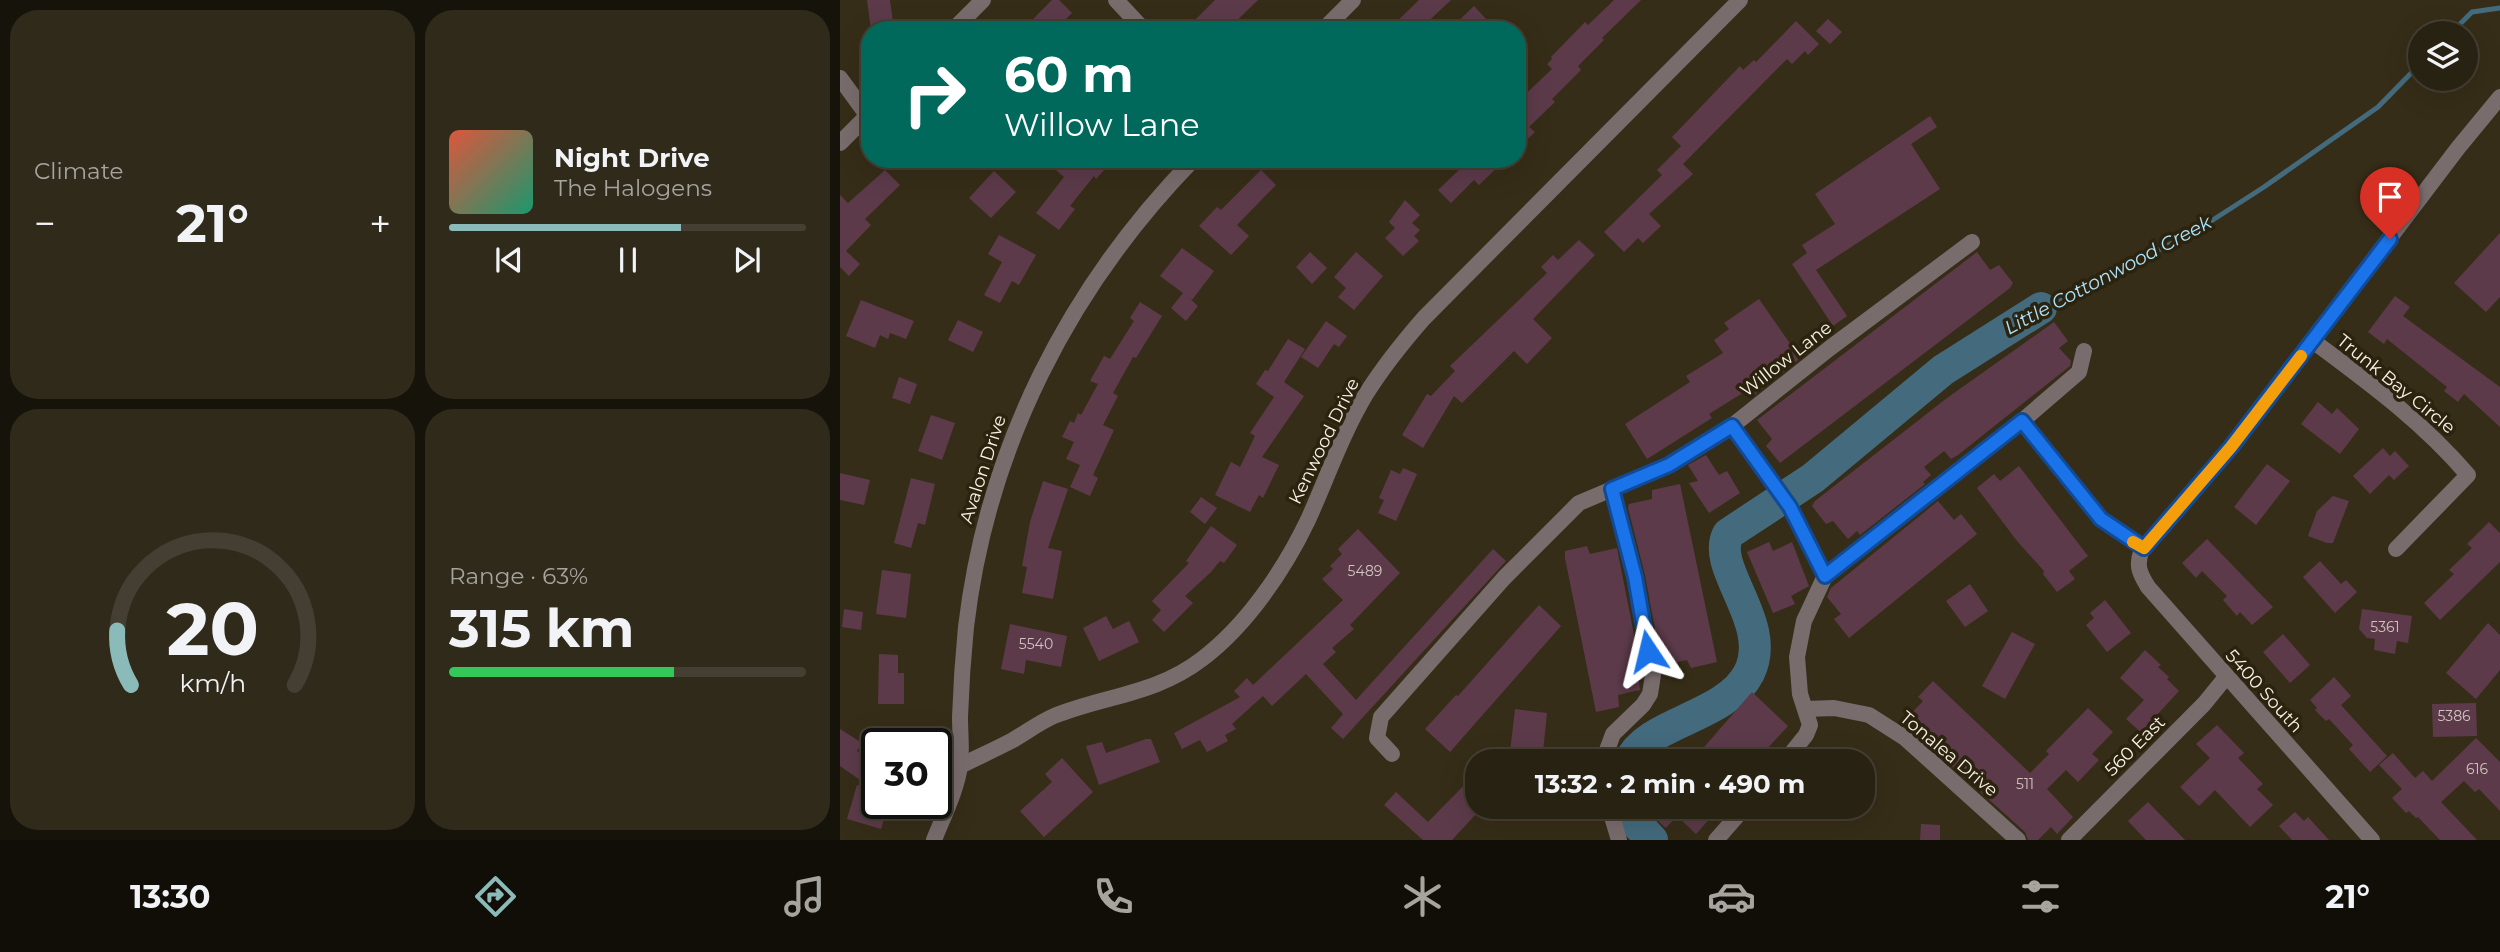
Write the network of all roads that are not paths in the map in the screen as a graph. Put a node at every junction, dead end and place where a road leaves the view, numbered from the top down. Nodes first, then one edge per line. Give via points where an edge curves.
1 (983, 0) edge
2 (1116, 0) edge
3 (1353, 0) edge
4 (1740, 0) edge
5 (962, 21) edge
6 (1136, 21) edge
7 (1332, 21) edge
8 (840, 78) edge
9 (2500, 97) edge
10 (861, 104) edge
11 (861, 122) edge
12 (840, 143) edge
13 (1186, 168) edge
14 (1972, 242) dead end
15 (2313, 341) junction
16 (2084, 351) dead end
17 (2022, 421) junction
18 (1732, 426) junction
19 (1612, 489) junction
20 (2396, 550) dead end
21 (2141, 555) junction
22 (1825, 576) junction
23 (2226, 677) junction
24 (1806, 709) junction
25 (1607, 749) edge
26 (1795, 749) edge
27 (1392, 754) dead end
28 (960, 766) junction
29 (1613, 819) edge
30 (1734, 819) edge
31 (934, 840) edge
32 (1619, 840) edge
33 (1716, 840) edge
34 (2018, 840) edge
35 (2069, 840) edge
36 (2372, 840) edge

1 - 5 street
2 - 6 street
3 - 7 street
4 - 28 street, Kenwood Drive via 1394,353 1365,395 1287,557 1228,636 1173,677 1051,717
8 - 10 street
9 - 15 street
11 - 12 street
13 - 28 street, Avalon Drive via 1138,221 1080,301 1021,413 975,568 966,628
14 - 18 street, Willow Lane
15 - 20 street, Trunk Bay Circle via 2412,418 2468,475
15 - 21 street
16 - 17 street via 2079,372
17 - 21 street via 2101,519
17 - 22 street
18 - 19 street, Willow Lane via 1669,465
18 - 22 street via 1790,507
19 - 25 street via 1635,577 1653,675 1650,694 1613,734
19 - 27 street, Willow Lane via 1580,503 1504,578 1381,717 1377,738
21 - 23 street, 5400 South via 2139,572 2148,587
22 - 24 street via 1799,640 1798,680
23 - 35 street, 560 East
23 - 36 street, 5400 South
24 - 26 street via 1810,725
24 - 34 street, Tonalea Drive via 1834,708 1869,715 1905,738
28 - 31 street, Avalon Drive
29 - 32 street
30 - 33 street

